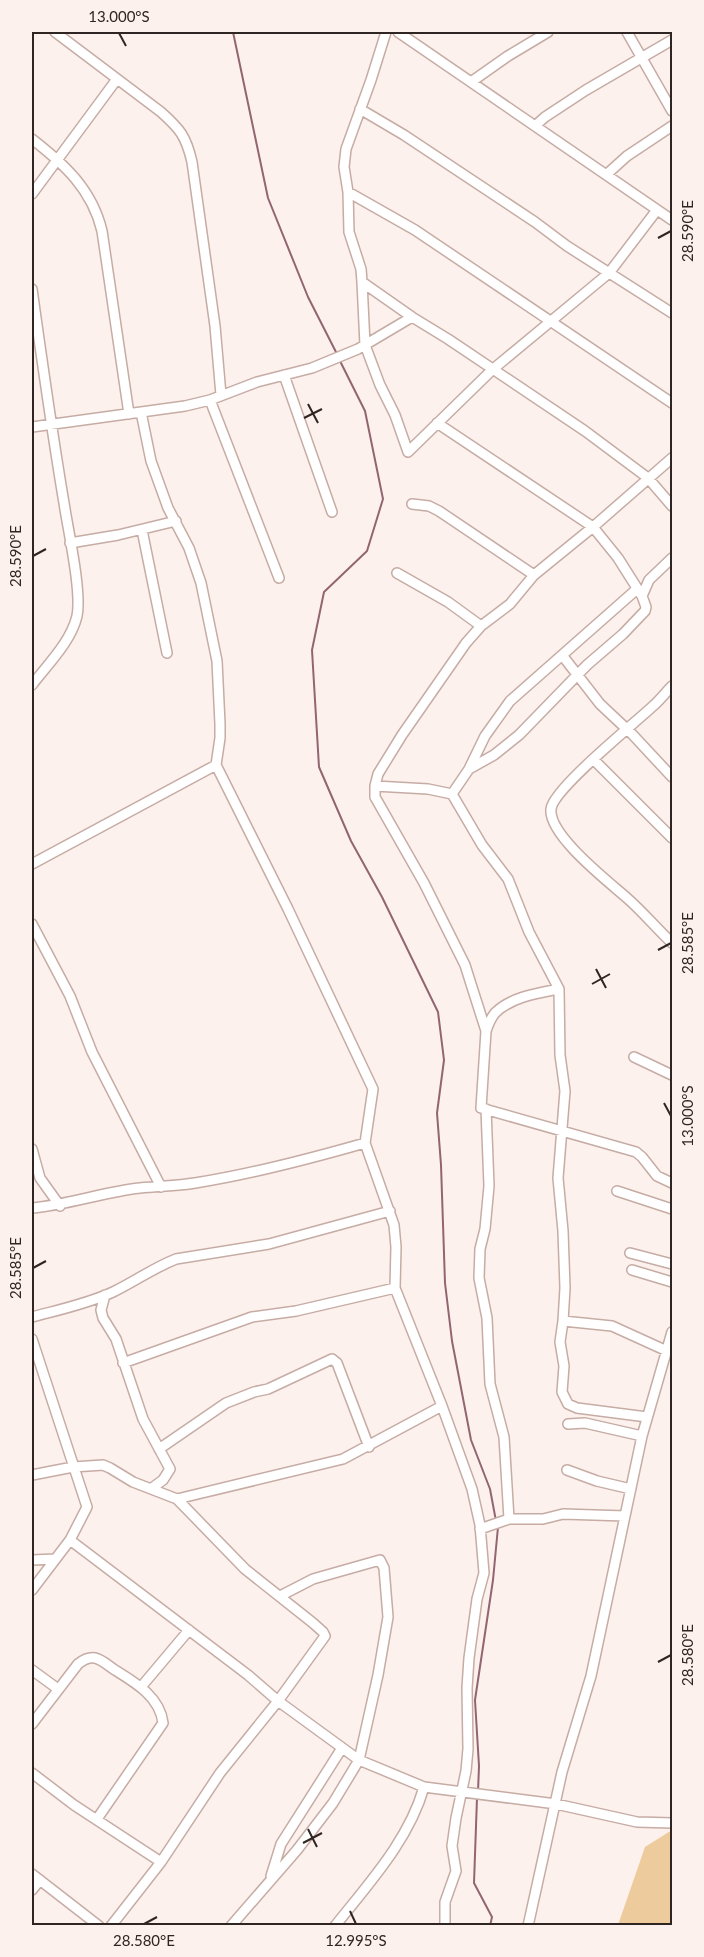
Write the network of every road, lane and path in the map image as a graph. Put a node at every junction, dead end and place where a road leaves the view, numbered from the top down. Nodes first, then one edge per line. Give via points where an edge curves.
1 (54, 32) edge
2 (386, 32) edge
3 (398, 32) edge
4 (548, 32) edge
5 (627, 32) edge
6 (672, 40) edge
7 (641, 58) junction
8 (117, 79) junction
9 (471, 82) junction
10 (360, 109) junction
11 (672, 111) edge
12 (536, 125) junction
13 (672, 126) edge
14 (32, 139) edge
15 (57, 159) junction
16 (606, 174) junction
17 (348, 192) junction
18 (32, 194) edge
19 (657, 210) junction
20 (672, 220) edge
21 (609, 273) junction
22 (362, 282) junction
23 (32, 290) edge
24 (672, 313) edge
25 (412, 318) junction
26 (551, 321) junction
27 (365, 345) junction
28 (492, 370) junction
29 (284, 375) junction
30 (221, 395) junction
31 (210, 400) junction
32 (672, 403) edge
33 (141, 412) junction
34 (129, 414) junction
35 (437, 423) junction
36 (51, 425) junction
37 (32, 427) edge
38 (672, 458) edge
39 (648, 478) junction
40 (412, 504) dead end
41 (672, 506) edge
42 (332, 512) dead end
43 (176, 521) junction
44 (593, 527) junction
45 (142, 530) junction
46 (70, 543) junction
47 (672, 558) edge
48 (397, 573) dead end
49 (534, 575) junction
50 (279, 578) dead end
51 (640, 592) junction
52 (481, 626) junction
53 (167, 653) dead end
54 (562, 655) junction
55 (576, 676) junction
56 (32, 685) edge
57 (672, 686) edge
58 (626, 729) junction
59 (594, 760) junction
60 (216, 765) junction
61 (469, 769) junction
62 (672, 777) edge
63 (375, 786) junction
64 (452, 794) junction
65 (672, 838) edge
66 (32, 864) edge
67 (32, 924) edge
68 (672, 943) edge
69 (559, 989) junction
70 (486, 1030) junction
71 (634, 1057) dead end
72 (672, 1075) edge
73 (486, 1109) junction
74 (561, 1131) junction
75 (365, 1143) junction
76 (32, 1149) edge
77 (672, 1183) edge
78 (161, 1187) junction
79 (617, 1191) dead end
80 (60, 1206) junction
81 (32, 1208) edge
82 (672, 1209) edge
83 (390, 1211) junction
84 (630, 1253) dead end
85 (672, 1264) edge
86 (632, 1270) dead end
87 (672, 1282) edge
88 (395, 1288) junction
89 (105, 1295) junction
90 (32, 1317) edge
91 (563, 1321) junction
92 (672, 1332) edge
93 (32, 1339) edge
94 (667, 1351) junction
95 (123, 1363) junction
96 (442, 1406) junction
97 (647, 1417) junction
98 (568, 1424) dead end
99 (642, 1436) junction
100 (369, 1447) junction
101 (159, 1449) junction
102 (73, 1467) junction
103 (567, 1470) dead end
104 (32, 1475) edge
105 (152, 1488) junction
106 (631, 1489) junction
107 (177, 1499) junction
108 (625, 1516) junction
109 (509, 1519) junction
110 (480, 1528) junction
111 (70, 1540) junction
112 (55, 1559) junction
113 (32, 1560) edge
114 (32, 1590) edge
115 (279, 1596) junction
116 (189, 1630) junction
117 (32, 1670) edge
118 (141, 1687) junction
119 (58, 1689) junction
120 (278, 1701) junction
121 (32, 1724) edge
122 (342, 1748) junction
123 (359, 1760) junction
124 (32, 1773) edge
125 (424, 1787) junction
126 (462, 1791) junction
127 (556, 1804) junction
128 (97, 1819) junction
129 (672, 1823) edge
130 (160, 1862) junction
131 (32, 1874) edge
132 (271, 1878) junction
133 (40, 1880) junction
134 (32, 1890) edge
135 (99, 1926) edge
136 (111, 1926) edge
137 (231, 1926) edge
138 (335, 1926) edge
139 (446, 1926) edge
140 (528, 1926) edge

1 - 8 street
2 - 10 street
3 - 9 street
4 - 9 street
5 - 7 street
6 - 7 street
7 - 11 street
7 - 12 street
8 - 15 street
8 - 30 street via 161,112 187,140 214,317
9 - 12 street
10 - 17 street via 346,148
10 - 21 street
12 - 16 street
13 - 16 street
14 - 15 street
15 - 18 street
15 - 34 street via 86,192 98,214
16 - 19 street
17 - 22 street via 350,232
17 - 26 street via 415,230
19 - 20 street
19 - 21 street
21 - 24 street
21 - 26 street
22 - 25 street
22 - 27 street
23 - 36 street
25 - 27 street
25 - 28 street
26 - 28 street
26 - 32 street
27 - 29 street via 312,368
27 - 35 street via 408,452
28 - 35 street
28 - 39 street
29 - 30 street
29 - 42 street
30 - 31 street
31 - 33 street
31 - 50 street
33 - 34 street
33 - 43 street via 151,461
34 - 36 street
35 - 44 street
36 - 37 street
36 - 46 street
38 - 39 street
39 - 41 street
39 - 44 street
40 - 49 street via 439,511
43 - 45 street
43 - 60 street via 201,584 217,661 220,738
44 - 49 street
44 - 51 street
45 - 46 street
45 - 53 street
46 - 56 street via 77,616 69,634
47 - 51 street
48 - 52 street
49 - 52 street via 510,604
51 - 54 street
51 - 55 street via 646,603 645,611
52 - 63 street via 402,735
54 - 55 street
54 - 61 street via 510,701 485,736
55 - 58 street
55 - 61 street via 519,735
57 - 58 street
58 - 59 street
58 - 62 street
59 - 65 street
59 - 68 street via 555,800 552,819 584,860
60 - 66 street
60 - 75 street via 373,1089
61 - 64 street
63 - 64 street
63 - 70 street via 375,796 386,818 465,965
64 - 69 street via 482,845 508,879 529,932
67 - 78 street
69 - 70 street via 510,1004 495,1014
69 - 74 street via 565,1090
70 - 73 street via 481,1108
71 - 72 street
73 - 74 street
73 - 109 street via 489,1186 480,1278 487,1318 490,1384 504,1437
74 - 77 street via 636,1152 657,1176
74 - 91 street via 558,1178 563,1231
75 - 78 street via 283,1166
75 - 83 street
76 - 80 street via 40,1178
78 - 80 street
79 - 82 street
80 - 81 street
83 - 88 street via 396,1247
83 - 89 street via 269,1244 176,1260
84 - 85 street
86 - 87 street
88 - 95 street via 252,1317
88 - 96 street
89 - 90 street
89 - 95 street via 103,1318 116,1339
91 - 94 street via 612,1326
91 - 97 street via 562,1392 568,1404
92 - 94 street
93 - 102 street
94 - 97 street
95 - 101 street via 143,1419
96 - 100 street
96 - 110 street via 472,1489
97 - 99 street
98 - 99 street via 585,1423
99 - 106 street
100 - 101 street via 337,1363 332,1359 268,1389 226,1403
100 - 107 street via 316,1467
101 - 105 street via 170,1469
102 - 104 street
102 - 105 street via 103,1465
102 - 111 street via 87,1507
103 - 106 street
105 - 107 street
106 - 108 street
107 - 115 street via 245,1569
108 - 109 street via 563,1514
108 - 127 street via 591,1676
109 - 110 street
110 - 126 street via 484,1573 469,1658 468,1749
111 - 112 street
111 - 116 street
112 - 113 street
112 - 114 street
115 - 120 street via 325,1636
115 - 123 street via 313,1579 377,1560 382,1562 388,1617
116 - 118 street
116 - 120 street
117 - 119 street
118 - 119 street via 96,1658 78,1664
118 - 128 street via 156,1702 163,1723
119 - 121 street
120 - 122 street
120 - 130 street via 220,1773
122 - 123 street
122 - 132 street via 281,1844
123 - 125 street
123 - 132 street via 333,1803
124 - 128 street
125 - 126 street
125 - 138 street via 410,1826
126 - 127 street
126 - 139 street via 452,1846 456,1871 445,1902
127 - 129 street via 637,1822
127 - 140 street
128 - 130 street
130 - 136 street
131 - 133 street
132 - 137 street
133 - 134 street
133 - 135 street

